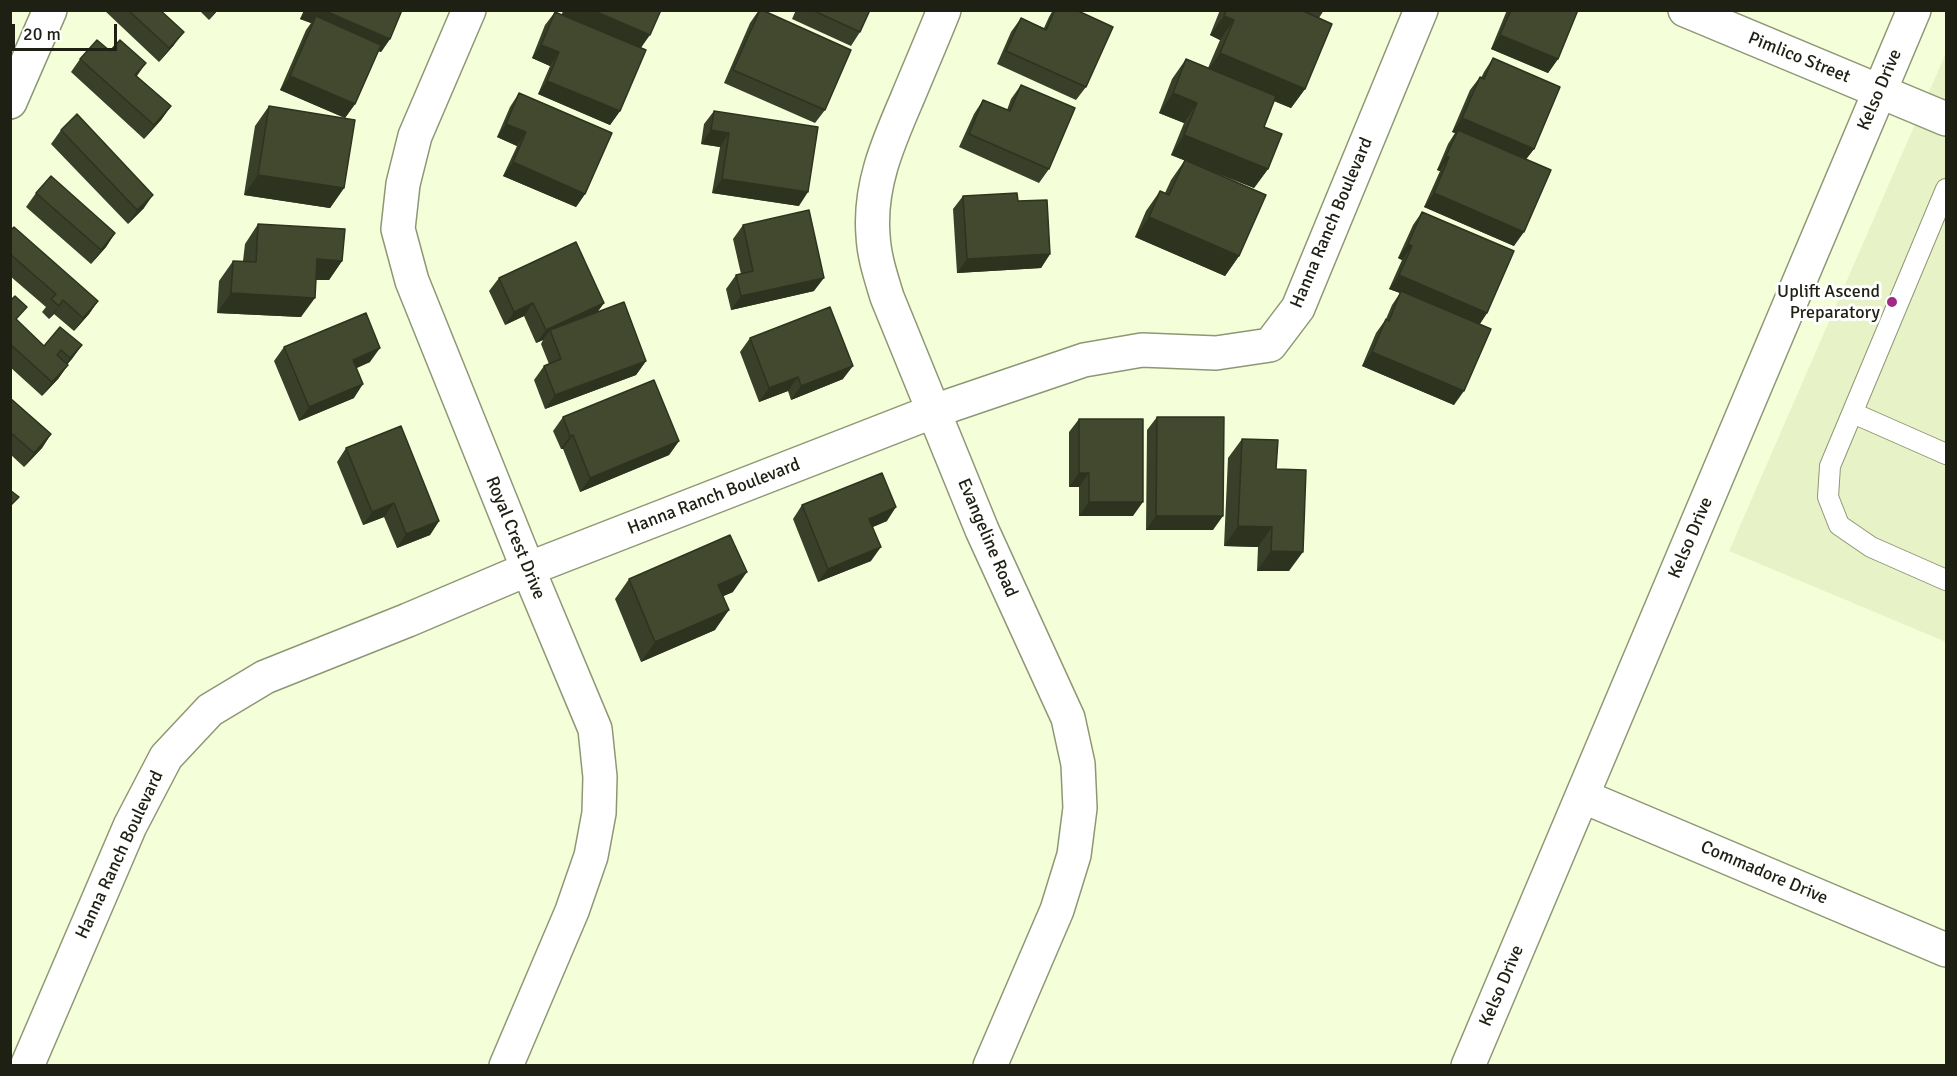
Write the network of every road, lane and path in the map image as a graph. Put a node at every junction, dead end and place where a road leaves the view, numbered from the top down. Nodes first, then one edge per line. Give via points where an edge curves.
1 (50, 10) edge
2 (469, 10) edge
3 (944, 10) edge
4 (1421, 10) edge
5 (1685, 10) edge
6 (1914, 10) edge
7 (1880, 91) junction
8 (10, 102) edge
9 (1947, 118) edge
10 (1947, 189) edge
11 (934, 411) junction
12 (1852, 412) junction
13 (1947, 454) edge
14 (528, 569) junction
15 (1947, 580) edge
16 (1582, 796) junction
17 (1947, 950) edge
18 (27, 1065) edge
19 (506, 1065) edge
20 (990, 1065) edge
21 (1468, 1065) edge

1 - 8 street
2 - 14 street, Royal Crest Drive via 415,136 402,184 398,229 412,281
3 - 11 street, Evangeline Road via 886,148 873,205 877,263 887,297
4 - 11 street, Hanna Ranch Boulevard via 1298,308 1270,345 1216,353 1142,350 1084,360
5 - 7 street, Pimlico Street
6 - 7 street, Kelso Drive
7 - 9 street, Pimlico Street
7 - 16 street, Kelso Drive
10 - 12 lane
11 - 14 street, Hanna Ranch Boulevard
11 - 20 street, Evangeline Road via 982,530 1068,718 1078,764 1080,808 1074,855 1057,910
12 - 13 lane
12 - 15 lane via 1830,466 1828,497 1839,525 1871,547
14 - 18 street, Hanna Ranch Boulevard via 265,677 210,710 166,758 130,826
14 - 19 street, Royal Crest Drive via 595,729 599,813 591,856 572,911
16 - 17 street, Commadore Drive
16 - 21 street, Kelso Drive

